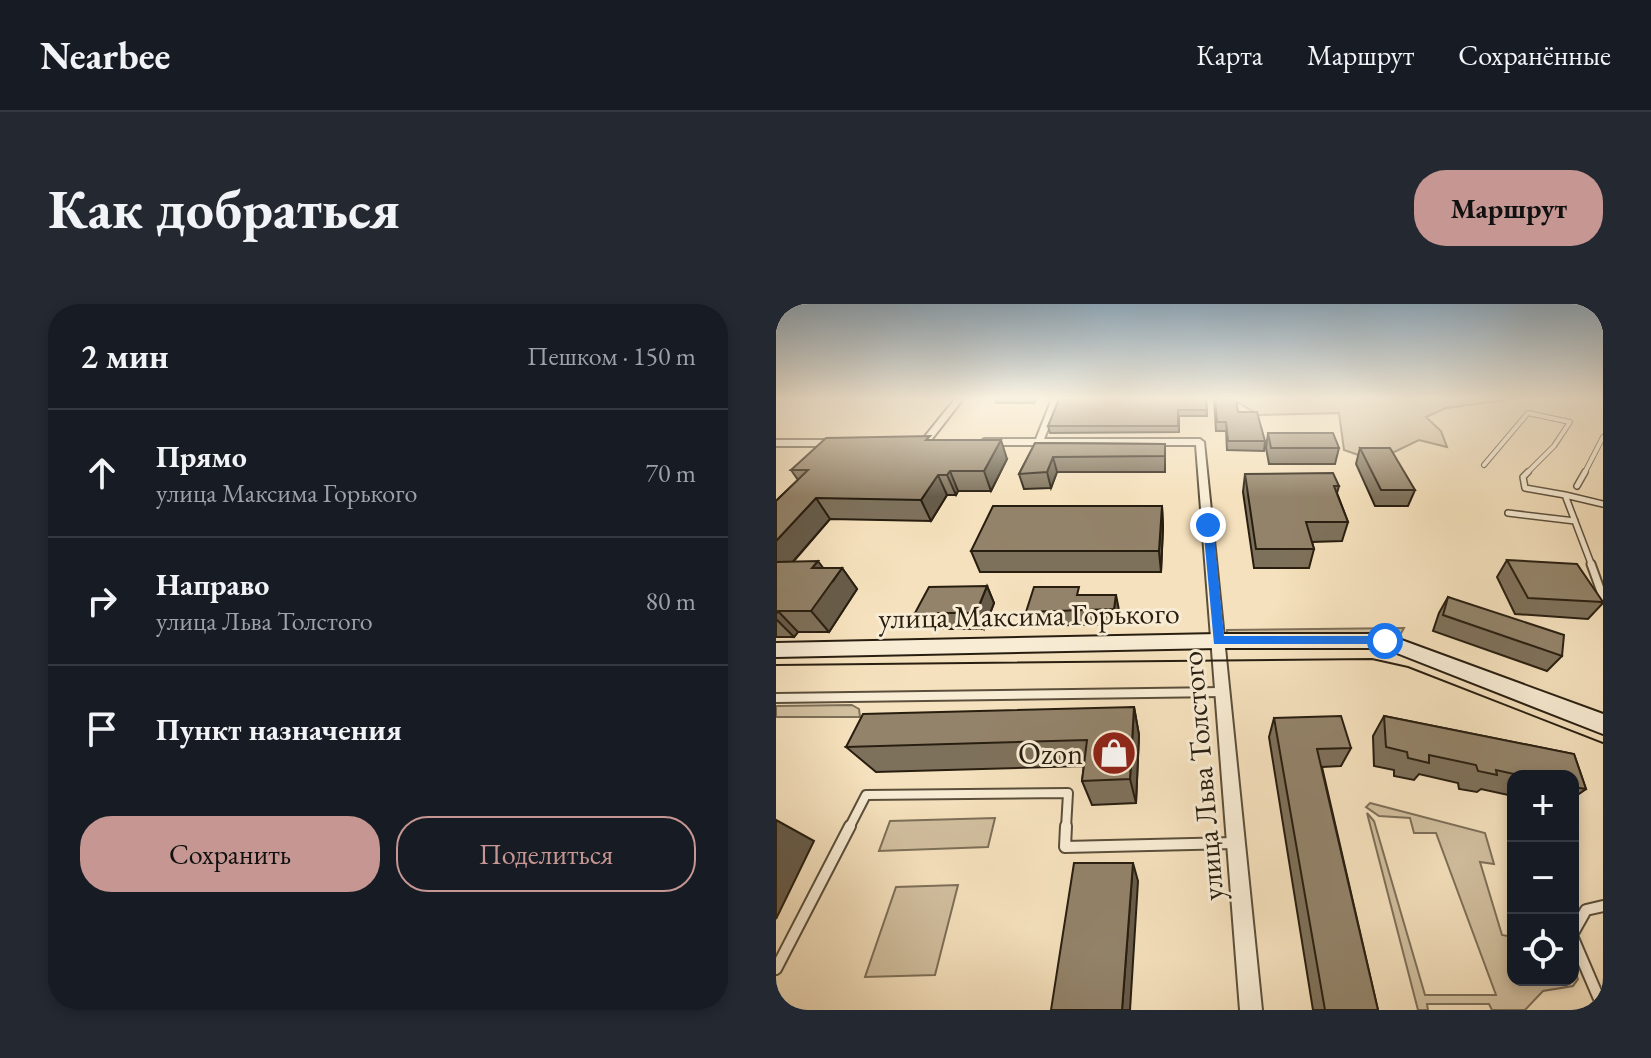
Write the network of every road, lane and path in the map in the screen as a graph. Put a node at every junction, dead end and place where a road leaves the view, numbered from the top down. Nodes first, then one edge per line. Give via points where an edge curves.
1 (933, 432) edge
2 (1043, 432) edge
3 (1512, 432) edge
4 (1563, 432) edge
5 (1603, 437) edge
6 (910, 442) edge
7 (925, 442) junction
8 (939, 442) edge
9 (968, 442) edge
10 (1039, 442) junction
11 (776, 443) edge
12 (851, 443) edge
13 (1484, 465) dead end
14 (1577, 486) dead end
15 (1565, 495) junction
16 (1603, 504) edge
17 (1508, 513) dead end
18 (1575, 521) junction
19 (1603, 597) edge
20 (1218, 641) junction
21 (776, 650) edge
22 (1223, 692) junction
23 (776, 698) edge
24 (1603, 724) edge
25 (1236, 843) junction
26 (1603, 906) edge
27 (1579, 923) edge
28 (1579, 950) edge
29 (776, 969) edge
30 (1603, 1008) edge
31 (1251, 1010) edge

1 - 7 street
2 - 10 street
3 - 13 lane
4 - 15 lane via 1523,477 1525,488
5 - 14 lane
6 - 7 street
7 - 8 street
9 - 10 street
10 - 20 street, улица Льва Толстого via 1200,442
11 - 12 street
15 - 16 lane
15 - 18 lane
17 - 18 lane
18 - 19 lane
20 - 21 street, улица Максима Горького
20 - 22 street, улица Льва Толстого
20 - 24 street, улица Максима Горького via 1385,641
22 - 23 lane
22 - 25 street, улица Льва Толстого
25 - 29 lane via 1065,847 1068,793 866,795
25 - 31 street, улица Льва Толстого
26 - 27 lane via 1586,910
28 - 30 lane

